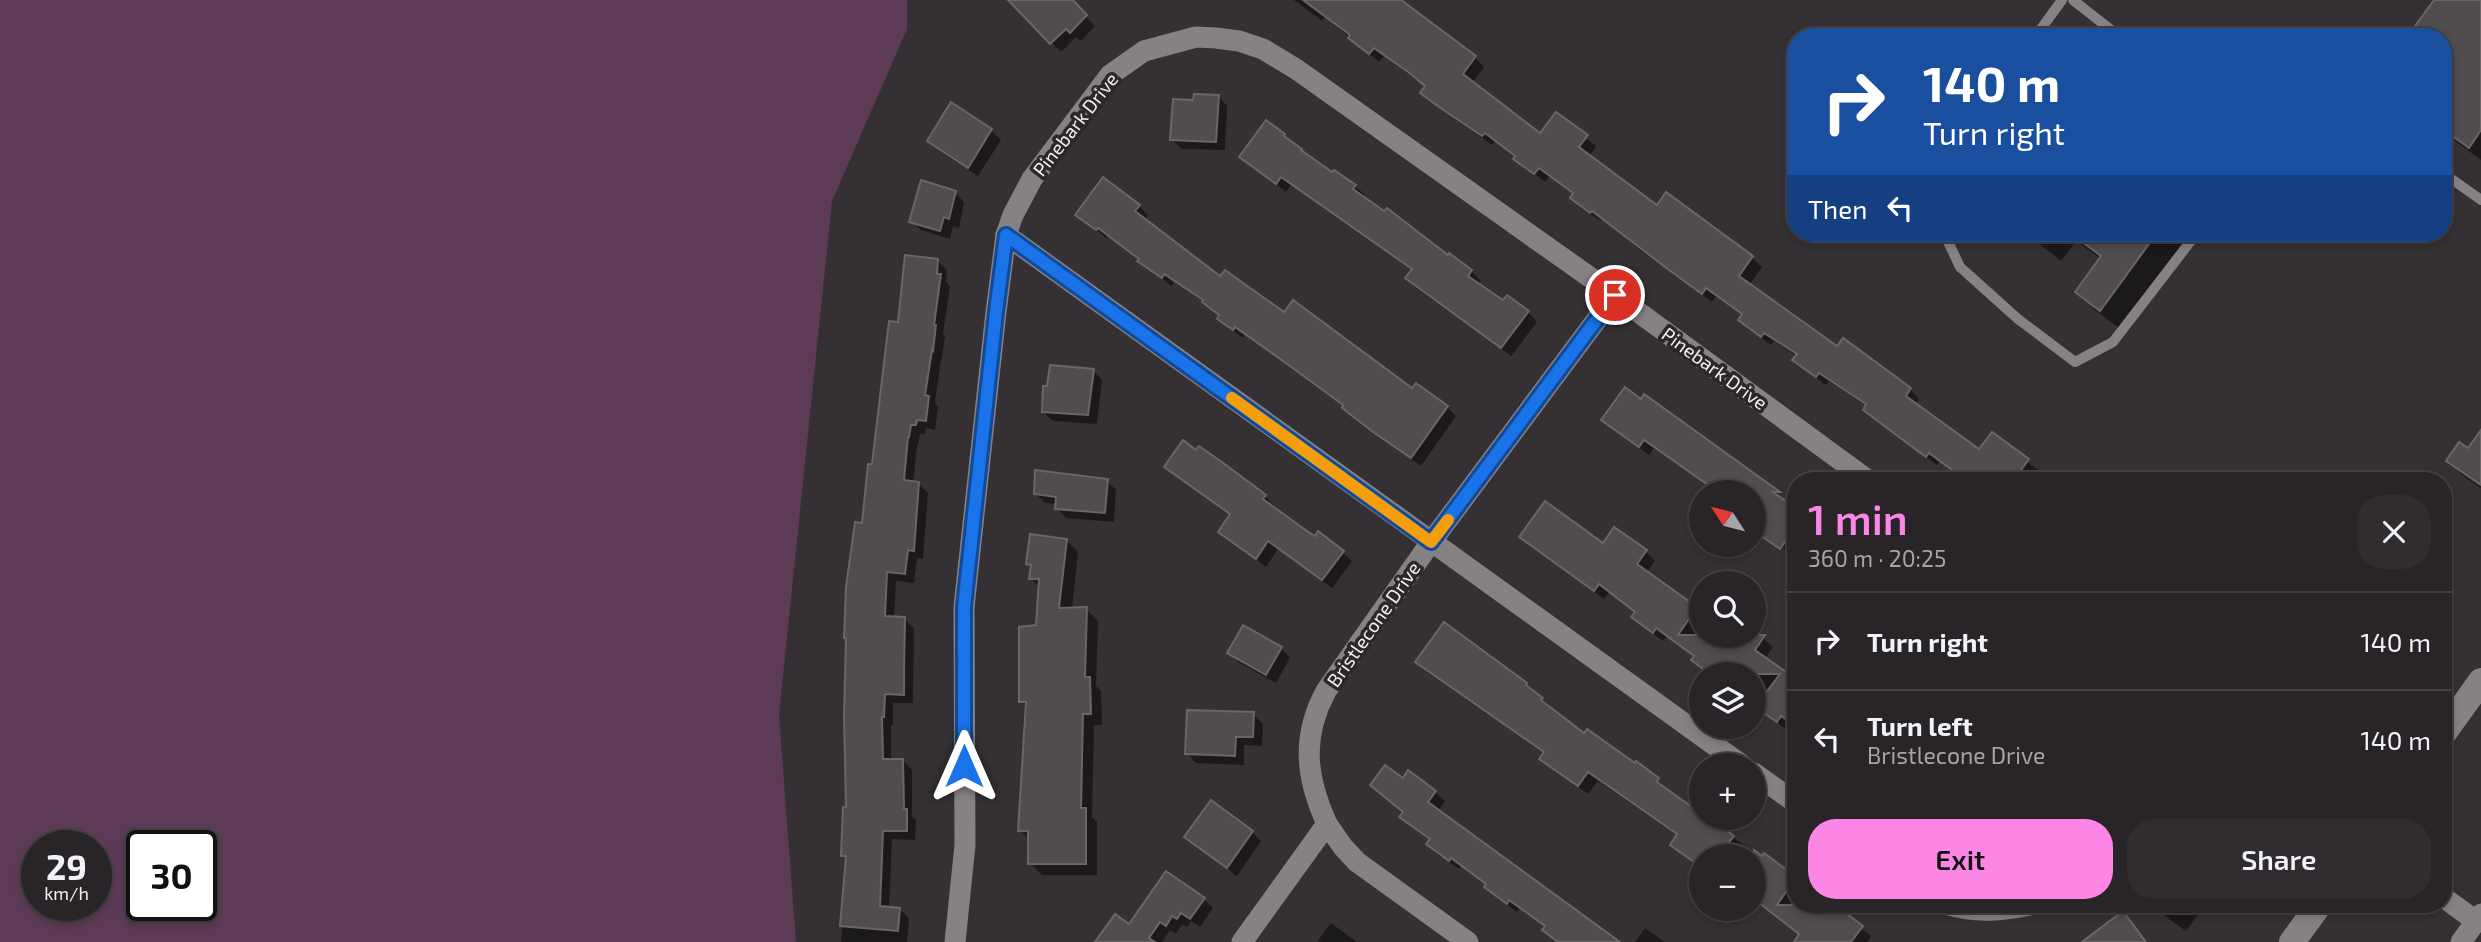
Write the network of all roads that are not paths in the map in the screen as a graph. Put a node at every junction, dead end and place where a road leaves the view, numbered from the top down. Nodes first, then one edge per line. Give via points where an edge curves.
1 (2062, 0) edge
2 (2073, 0) edge
3 (2042, 28) edge
4 (2109, 28) edge
5 (2452, 179) edge
6 (2481, 200) edge
7 (1006, 235) junction
8 (1948, 242) edge
9 (2190, 242) edge
10 (1615, 295) junction
11 (1857, 472) edge
12 (1431, 542) junction
13 (2481, 681) edge
14 (2452, 721) edge
15 (1725, 753) edge
16 (1766, 782) edge
17 (1787, 797) edge
18 (1327, 824) junction
19 (2452, 902) edge
20 (2313, 913) edge
21 (2479, 918) edge
22 (955, 942) edge
23 (1242, 942) edge
24 (1468, 942) edge
25 (2292, 942) edge
26 (2461, 942) edge

1 - 3 lane
2 - 4 lane
5 - 6 lane
7 - 10 street, Pinebark Drive via 1032,178 1110,75 1157,47 1196,37 1216,38 1263,49 1296,69
7 - 12 street
7 - 22 street, Pinebark Drive via 964,607 965,845
8 - 9 lane via 1960,267 2075,362 2113,342
10 - 11 street, Pinebark Drive
10 - 12 street, Bristlecone Drive
12 - 15 street
12 - 18 street, Bristlecone Drive via 1316,710 1309,751 1311,783
13 - 14 street
16 - 17 street
18 - 23 street
18 - 24 street, Bristlecone Drive via 1357,862
19 - 21 street
20 - 25 street
21 - 26 street

